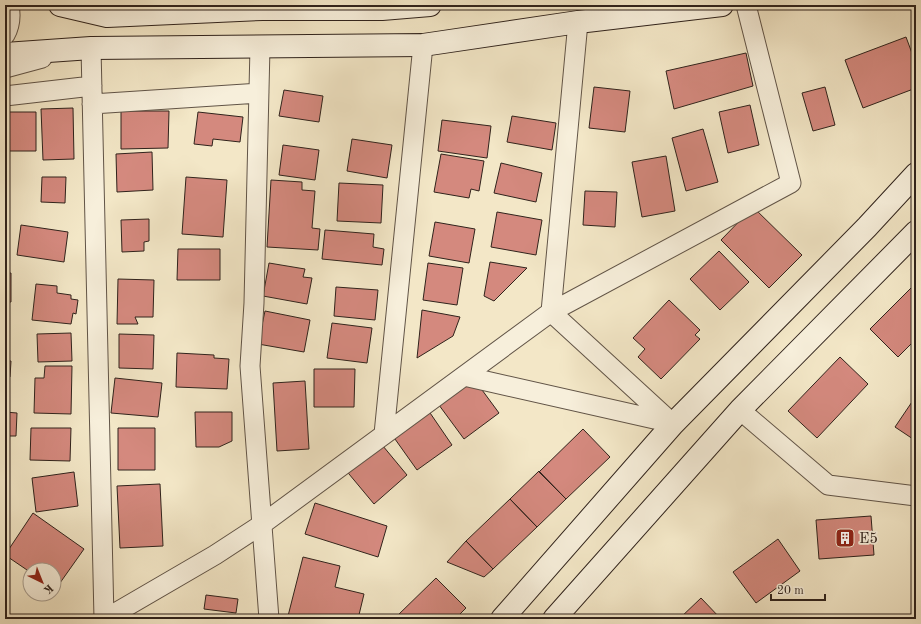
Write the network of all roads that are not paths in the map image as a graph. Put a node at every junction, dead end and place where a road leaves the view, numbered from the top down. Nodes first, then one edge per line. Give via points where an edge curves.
1 (10, 5) edge
2 (60, 5) edge
3 (430, 5) edge
4 (722, 5) edge
5 (746, 5) edge
6 (263, 7) edge
7 (578, 22) junction
8 (5, 35) edge
9 (423, 45) junction
10 (260, 47) junction
11 (81, 49) junction
12 (5, 54) edge
13 (5, 68) edge
14 (92, 86) junction
15 (259, 93) junction
16 (5, 96) edge
17 (92, 104) junction
18 (916, 174) edge
19 (913, 240) edge
20 (552, 312) junction
21 (464, 376) junction
22 (740, 410) junction
23 (673, 424) junction
24 (384, 434) junction
25 (916, 496) edge
26 (261, 525) junction
27 (104, 619) edge
28 (269, 619) edge
29 (502, 619) edge
30 (554, 619) edge

1 - 8 street via 11,14
2 - 6 main road via 107,16
3 - 6 main road via 382,9
4 - 7 main road
5 - 20 street via 791,183
7 - 9 main road
7 - 20 street
9 - 10 main road
9 - 24 street
10 - 11 main road
10 - 15 street
11 - 12 main road
11 - 13 street
11 - 14 street
14 - 16 street
14 - 17 street
15 - 17 street
15 - 26 street via 250,366
17 - 27 street
18 - 23 main road
19 - 22 main road
20 - 21 street
20 - 23 street
21 - 23 street
21 - 24 street
22 - 25 street via 828,485
22 - 30 main road
23 - 29 main road
24 - 26 street
26 - 27 street via 215,555
26 - 28 street

